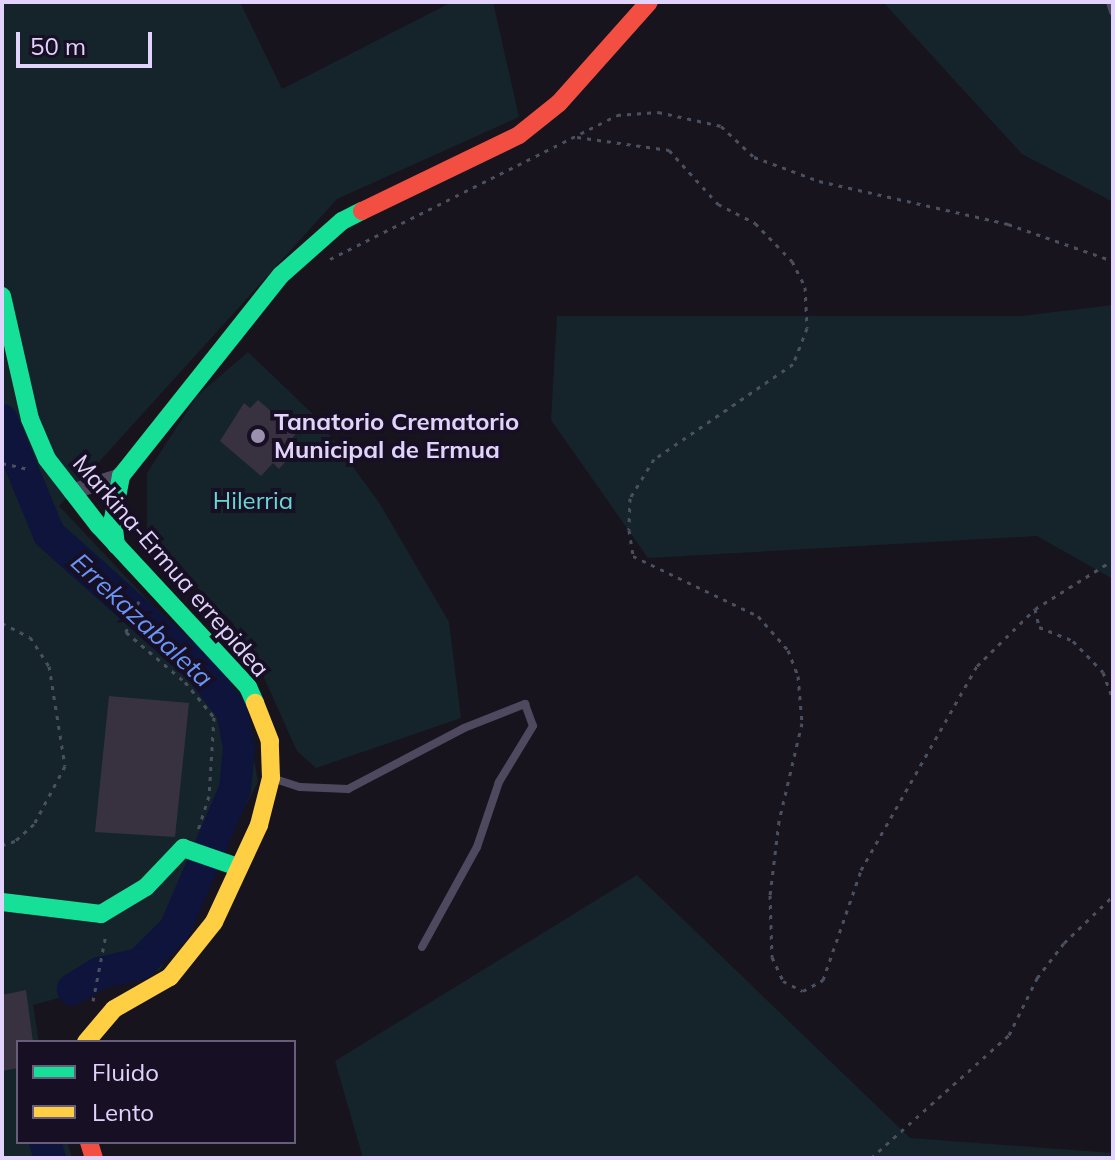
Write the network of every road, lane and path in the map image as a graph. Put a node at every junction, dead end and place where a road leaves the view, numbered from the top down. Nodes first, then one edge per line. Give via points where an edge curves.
1 (649, 2) edge
2 (1110, 2) edge
3 (1113, 12) edge
4 (577, 137) junction
5 (324, 261) dead end
6 (1113, 261) edge
7 (2, 296) edge
8 (2, 463) edge
9 (28, 468) dead end
10 (121, 476) junction
11 (71, 492) junction
12 (116, 545) junction
13 (1113, 560) edge
14 (140, 603) dead end
15 (1035, 609) junction
16 (2, 623) edge
17 (1113, 700) edge
18 (205, 708) dead end
19 (271, 778) junction
20 (2, 845) edge
21 (229, 864) junction
22 (1113, 896) edge
23 (2, 902) edge
24 (107, 926) dead end
25 (422, 947) dead end
26 (96, 994) dead end
27 (88, 1040) edge
28 (871, 1158) edge

1 - 10 street via 559,103 519,135 342,221 281,275
2 - 3 lane
4 - 5 path
4 - 6 path via 617,115 658,112 721,126 754,157 819,181 1008,224
4 - 15 path via 669,150 718,204 755,223 792,261 805,287 807,328 793,364 654,459 630,498 633,556 758,616 788,650 798,676 802,723 779,821 770,895 772,957 783,981 803,991 823,980 861,870 918,767 977,666
7 - 11 street, Markina-Ermua errepidea via 30,419 47,459
8 - 9 path
10 - 11 street
10 - 12 street via 113,519
11 - 12 street, Markina-Ermua errepidea
12 - 19 street, Markina-Ermua errepidea via 248,687 270,741
13 - 15 path
14 - 18 path via 126,632 185,682
15 - 17 path via 1039,627 1073,641 1103,672
16 - 20 path via 30,637 49,666 65,752 65,766 34,824
19 - 21 street, Markina-Ermua errepidea via 259,825
19 - 25 lane via 300,787 348,789 464,728 525,704 533,726 499,782 477,847
21 - 23 street via 183,848 146,887 101,914
21 - 27 street, Markina-Ermua errepidea via 214,922 192,954 170,977 114,1009
22 - 28 path via 1055,954 1009,1035
24 - 26 path

